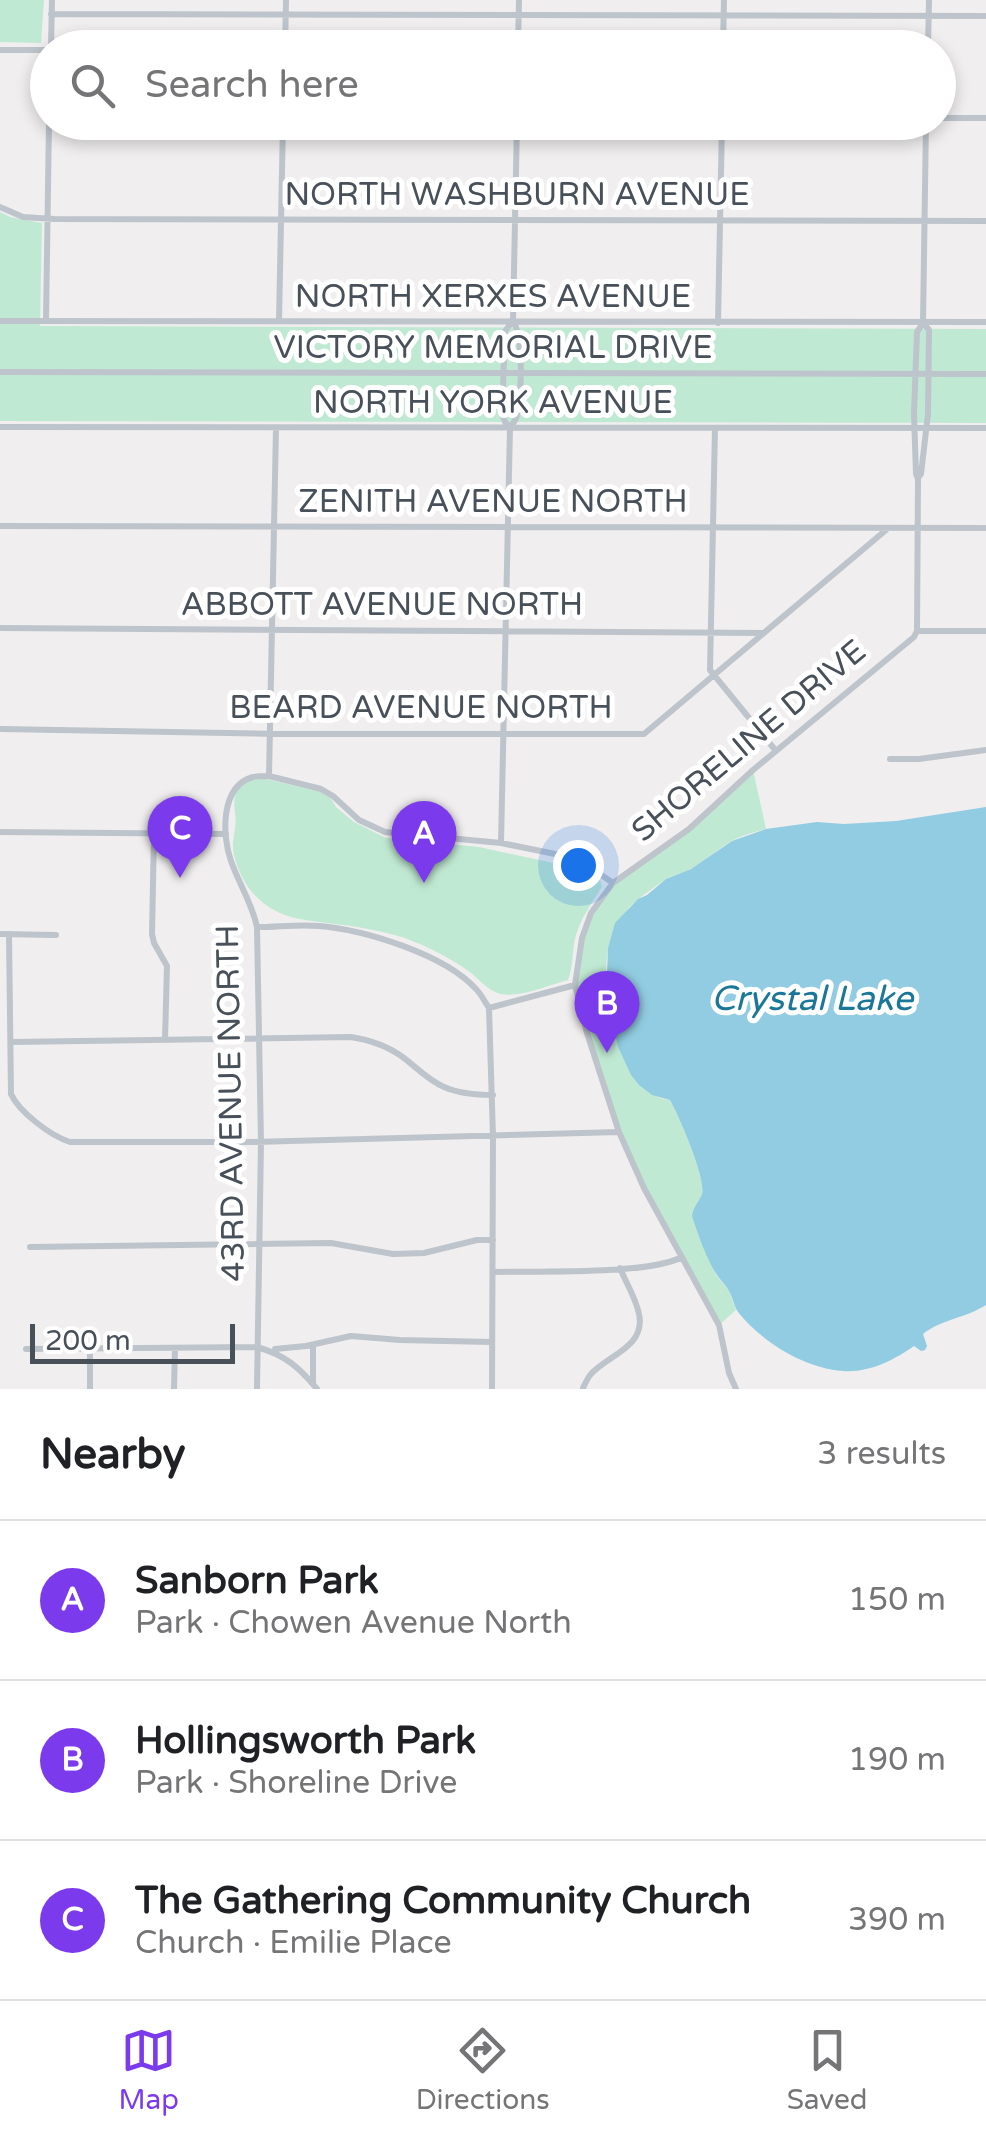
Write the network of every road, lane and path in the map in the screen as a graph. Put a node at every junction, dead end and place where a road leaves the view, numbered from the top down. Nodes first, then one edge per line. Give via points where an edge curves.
1 (52, 0) edge
2 (286, 0) edge
3 (519, 0) edge
4 (724, 0) edge
5 (928, 0) edge
6 (52, 14) junction
7 (724, 14) junction
8 (286, 15) junction
9 (519, 16) junction
10 (928, 16) junction
11 (986, 16) edge
12 (51, 30) edge
13 (286, 30) edge
14 (519, 30) edge
15 (724, 30) edge
16 (928, 30) edge
17 (30, 49) edge
18 (0, 50) edge
19 (956, 118) edge
20 (986, 118) edge
21 (50, 140) edge
22 (283, 140) edge
23 (517, 140) edge
24 (722, 140) edge
25 (926, 140) edge
26 (0, 207) edge
27 (48, 218) junction
28 (281, 220) junction
29 (515, 220) junction
30 (720, 221) junction
31 (924, 222) junction
32 (986, 222) edge
33 (0, 321) edge
34 (46, 321) junction
35 (279, 321) junction
36 (513, 321) junction
37 (986, 322) edge
38 (718, 323) junction
39 (923, 323) junction
40 (0, 372) edge
41 (504, 374) junction
42 (520, 374) junction
43 (915, 374) junction
44 (929, 374) junction
45 (986, 374) edge
46 (0, 427) edge
47 (510, 427) junction
48 (276, 428) junction
49 (716, 428) junction
50 (914, 428) junction
51 (926, 428) junction
52 (986, 428) edge
53 (918, 479) junction
54 (0, 526) edge
55 (275, 527) junction
56 (508, 528) junction
57 (713, 528) junction
58 (918, 528) junction
59 (986, 528) edge
60 (888, 529) junction
61 (0, 628) edge
62 (272, 630) junction
63 (506, 630) junction
64 (917, 631) junction
65 (986, 632) edge
66 (711, 633) junction
67 (764, 633) junction
68 (714, 675) junction
69 (0, 729) edge
70 (503, 733) junction
71 (270, 734) junction
72 (986, 750) edge
73 (776, 751) junction
74 (890, 759) dead end
75 (269, 776) junction
76 (0, 832) edge
77 (154, 833) junction
78 (226, 834) junction
79 (501, 843) junction
80 (614, 883) junction
81 (257, 927) junction
82 (5, 934) edge
83 (56, 935) dead end
84 (576, 984) junction
85 (490, 1008) junction
86 (259, 1038) junction
87 (166, 1039) junction
88 (12, 1042) junction
89 (493, 1095) junction
90 (619, 1132) junction
91 (494, 1137) junction
92 (260, 1142) junction
93 (493, 1240) junction
94 (260, 1243) junction
95 (30, 1247) dead end
96 (682, 1257) junction
97 (620, 1268) junction
98 (493, 1272) junction
99 (492, 1342) junction
100 (313, 1344) junction
101 (257, 1346) junction
102 (175, 1348) junction
103 (90, 1349) junction
104 (26, 1350) dead end
105 (315, 1386) edge
106 (583, 1388) edge
107 (733, 1388) edge
108 (90, 1389) edge
109 (174, 1389) edge
110 (257, 1389) edge
111 (492, 1389) edge

1 - 6 street
2 - 8 street
3 - 9 street
4 - 7 street
5 - 10 street
6 - 8 street
6 - 12 street
7 - 9 street
7 - 10 street
7 - 15 street
8 - 9 street
8 - 13 street
9 - 14 street
10 - 11 street
10 - 16 street
17 - 18 street
19 - 20 street
21 - 27 street
22 - 28 street
23 - 29 street
24 - 30 street
25 - 31 street
26 - 27 street, NORTH WASHBURN AVENUE
27 - 28 street, NORTH WASHBURN AVENUE
27 - 34 street
28 - 29 street, NORTH WASHBURN AVENUE
28 - 35 street
29 - 30 street, NORTH WASHBURN AVENUE
29 - 36 street
30 - 31 street, NORTH WASHBURN AVENUE
30 - 38 street
31 - 32 street, NORTH WASHBURN AVENUE
31 - 39 street
33 - 34 street, NORTH XERXES AVENUE
34 - 35 street, NORTH XERXES AVENUE
35 - 36 street, NORTH XERXES AVENUE
36 - 38 street, NORTH XERXES AVENUE
36 - 41 street via 505,330
36 - 42 street
37 - 39 street, NORTH XERXES AVENUE
38 - 39 street, NORTH XERXES AVENUE
39 - 43 street via 916,332
39 - 44 street via 929,330
40 - 41 street, VICTORY MEMORIAL DRIVE
41 - 42 street, VICTORY MEMORIAL DRIVE
41 - 47 street via 502,414
42 - 43 street, VICTORY MEMORIAL DRIVE
42 - 47 street via 517,418
43 - 44 street, VICTORY MEMORIAL DRIVE
43 - 50 street
44 - 45 street, VICTORY MEMORIAL DRIVE
44 - 51 street
46 - 48 street, NORTH YORK AVENUE
47 - 48 street, NORTH YORK AVENUE
47 - 49 street, NORTH YORK AVENUE
47 - 56 street
48 - 55 street
49 - 50 street, NORTH YORK AVENUE
49 - 57 street
50 - 51 street, NORTH YORK AVENUE
50 - 53 street
51 - 52 street, NORTH YORK AVENUE
51 - 53 street
53 - 58 street
54 - 55 street, ZENITH AVENUE NORTH
55 - 56 street, ZENITH AVENUE NORTH
55 - 62 street
56 - 57 street, ZENITH AVENUE NORTH
56 - 63 street
57 - 60 street, ZENITH AVENUE NORTH
57 - 66 street
58 - 59 street, ZENITH AVENUE NORTH
58 - 60 street, ZENITH AVENUE NORTH
58 - 64 street
60 - 67 street, BEARD AVENUE NORTH
61 - 62 street, ABBOTT AVENUE NORTH
62 - 63 street, ABBOTT AVENUE NORTH
62 - 71 street
63 - 66 street, ABBOTT AVENUE NORTH
63 - 70 street
64 - 65 street
64 - 73 street, SHORELINE DRIVE
66 - 67 street, ABBOTT AVENUE NORTH
66 - 68 street
67 - 68 street, BEARD AVENUE NORTH
68 - 70 street, BEARD AVENUE NORTH via 644,734
68 - 73 street
69 - 71 street, BEARD AVENUE NORTH
70 - 71 street, BEARD AVENUE NORTH
70 - 79 street
71 - 75 street
72 - 74 street
73 - 80 street, SHORELINE DRIVE via 689,829
75 - 78 street via 240,783 226,808
75 - 79 street via 321,789 378,830
76 - 77 street
77 - 78 street
77 - 87 street via 152,934 167,966
78 - 81 street, 43RD AVENUE NORTH
79 - 80 street via 574,858
80 - 84 street, SHORELINE DRIVE via 586,922
81 - 85 street via 315,926 374,936 446,967 476,988
81 - 86 street, 43RD AVENUE NORTH
82 - 83 street
82 - 88 street
84 - 85 street
84 - 90 street, SHORELINE DRIVE
85 - 89 street
86 - 87 street
86 - 89 street via 369,1040 444,1087
86 - 92 street, 43RD AVENUE NORTH
87 - 88 street
88 - 92 street via 15,1103 70,1142
89 - 91 street
90 - 91 street
90 - 96 street, SHORELINE DRIVE
91 - 92 street
91 - 93 street
92 - 94 street, 43RD AVENUE NORTH
93 - 94 street via 424,1254 331,1242
93 - 98 street
94 - 95 street
94 - 101 street, 43RD AVENUE NORTH
96 - 97 street
96 - 107 street, SHORELINE DRIVE via 719,1325
97 - 98 street
97 - 106 street via 638,1309 638,1334 589,1375
98 - 99 street
99 - 100 street via 350,1336
99 - 111 street
100 - 101 street
100 - 105 street
101 - 102 street
101 - 105 street via 288,1359
101 - 110 street, 43RD AVENUE NORTH
102 - 103 street
102 - 109 street
103 - 104 street
103 - 108 street

